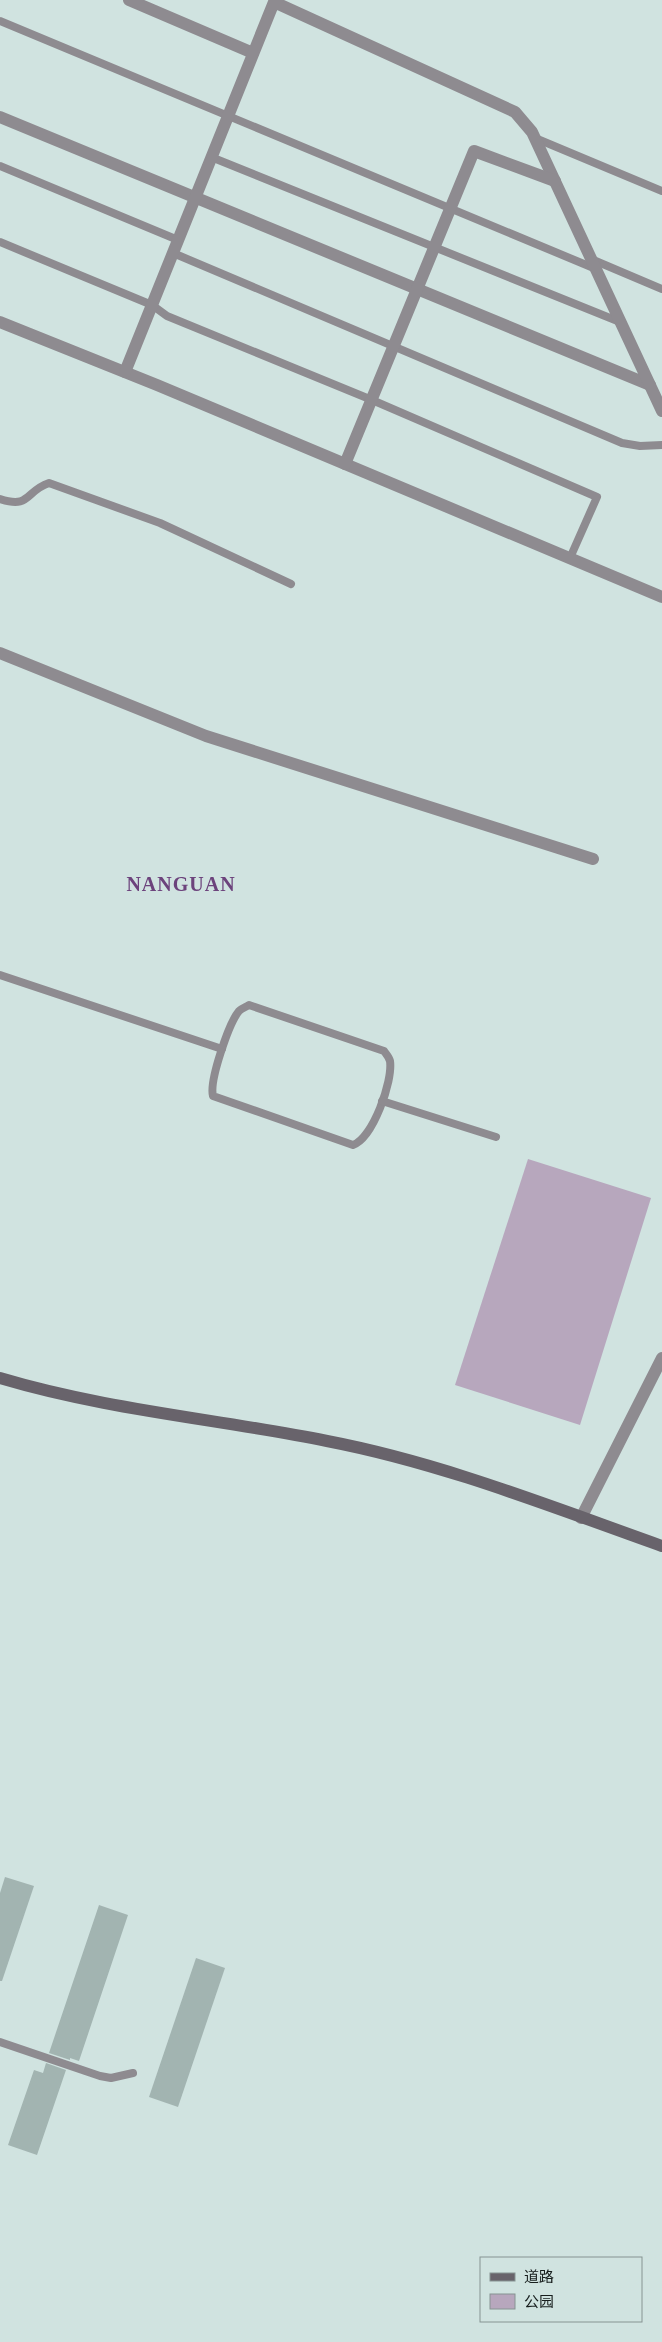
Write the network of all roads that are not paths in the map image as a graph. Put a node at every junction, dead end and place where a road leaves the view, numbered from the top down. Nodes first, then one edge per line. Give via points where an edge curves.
1 (129, 0) edge
2 (0, 21) edge
3 (253, 53) junction
4 (0, 117) edge
5 (228, 117) junction
6 (535, 138) junction
7 (212, 157) junction
8 (0, 166) edge
9 (555, 181) junction
10 (662, 191) edge
11 (195, 198) junction
12 (451, 208) junction
13 (178, 240) junction
14 (0, 242) edge
15 (435, 248) junction
16 (173, 253) junction
17 (594, 264) junction
18 (418, 288) junction
19 (662, 289) edge
20 (152, 305) junction
21 (0, 322) edge
22 (621, 322) junction
23 (394, 346) junction
24 (125, 372) junction
25 (650, 385) junction
26 (372, 400) junction
27 (662, 411) edge
28 (662, 445) edge
29 (345, 464) junction
30 (0, 499) edge
31 (570, 558) junction
32 (291, 584) dead end
33 (662, 597) edge
34 (0, 653) edge
35 (592, 859) dead end
36 (0, 975) edge
37 (222, 1049) junction
38 (382, 1101) junction
39 (496, 1137) dead end
40 (662, 1358) edge
41 (0, 1378) edge
42 (581, 1518) junction
43 (662, 1546) edge
44 (0, 2042) edge
45 (133, 2073) dead end

1 - 3 street
2 - 5 lane
3 - 5 street
3 - 6 street via 274,2 516,112
4 - 11 street
5 - 7 street
5 - 12 lane
6 - 9 street
6 - 10 lane
7 - 11 street
7 - 15 lane
8 - 13 lane
9 - 12 street via 474,151
9 - 17 street
11 - 13 street
11 - 18 street
12 - 15 street
12 - 17 lane
13 - 16 street
14 - 20 lane
15 - 18 street
15 - 22 lane
16 - 20 street
16 - 23 lane
17 - 19 lane
17 - 22 street
18 - 23 street
18 - 25 street
20 - 24 street
20 - 26 lane via 167,316
21 - 24 street
22 - 25 street
23 - 26 street
23 - 28 lane via 622,443
24 - 29 street
25 - 27 street
26 - 29 street
26 - 31 lane via 597,497
29 - 31 street
30 - 32 lane via 17,503 49,483 160,524
31 - 33 street
34 - 35 street via 206,736
36 - 37 lane
37 - 38 lane via 238,1012 249,1005 384,1051 390,1062
37 - 38 lane via 213,1096 353,1145 360,1143 369,1132
38 - 39 lane
40 - 42 street
41 - 42 street via 72,1398 336,1443 439,1469
42 - 43 street
44 - 45 lane via 100,2076 111,2078

